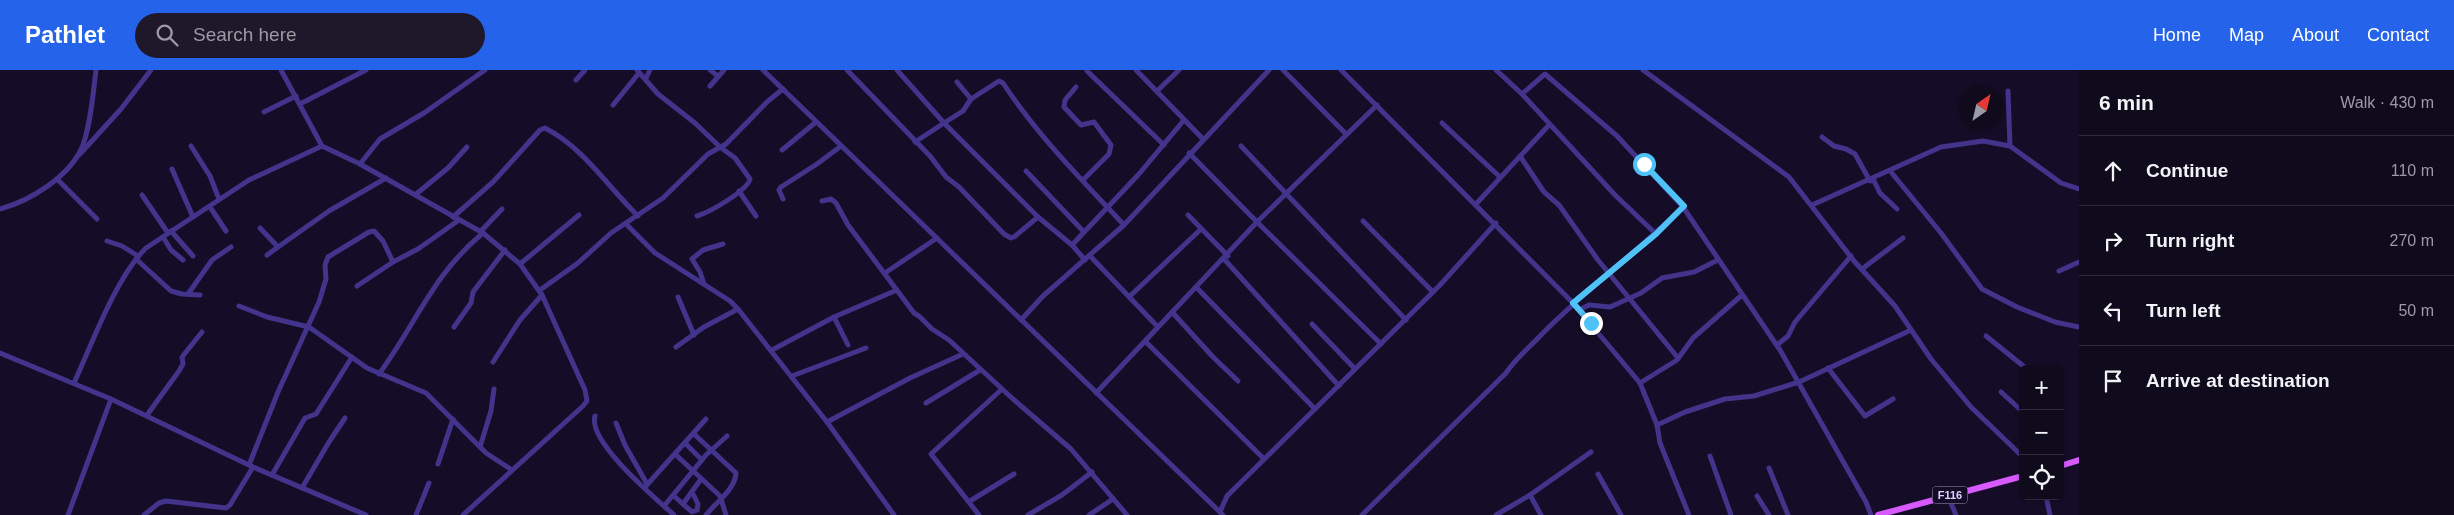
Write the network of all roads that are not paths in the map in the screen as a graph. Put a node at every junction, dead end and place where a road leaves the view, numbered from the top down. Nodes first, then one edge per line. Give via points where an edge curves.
1 (96, 70) edge
2 (151, 70) edge
3 (281, 70) edge
4 (366, 70) edge
5 (485, 70) edge
6 (585, 70) edge
7 (650, 70) edge
8 (710, 70) edge
9 (724, 70) edge
10 (763, 70) edge
11 (897, 70) edge
12 (1136, 70) edge
13 (1179, 70) edge
14 (1269, 70) edge
15 (1282, 70) edge
16 (1341, 70) edge
17 (1496, 70) edge
18 (1643, 70) edge
19 (851, 71) edge
20 (1087, 71) edge
21 (638, 72) edge
22 (718, 76) junction
23 (646, 78) junction
24 (576, 80) dead end
25 (957, 82) dead end
26 (710, 86) dead end
27 (1076, 87) dead end
28 (783, 90) junction
29 (1157, 91) junction
30 (2008, 92) dead end
31 (1522, 94) junction
32 (296, 96) junction
33 (971, 98) junction
34 (300, 104) junction
35 (613, 105) dead end
36 (1377, 105) junction
37 (264, 112) dead end
38 (1184, 120) junction
39 (816, 122) junction
40 (944, 123) junction
41 (1442, 123) dead end
42 (1549, 125) junction
43 (1346, 134) junction
44 (1822, 137) dead end
45 (1203, 139) junction
46 (915, 142) junction
47 (1164, 145) junction
48 (191, 146) dead end
49 (322, 146) junction
50 (841, 146) junction
51 (1241, 146) dead end
52 (2010, 146) junction
53 (466, 147) dead end
54 (720, 147) junction
55 (782, 150) dead end
56 (1189, 153) junction
57 (1520, 156) junction
58 (76, 158) junction
59 (360, 164) junction
60 (172, 169) dead end
61 (1026, 171) dead end
62 (1891, 172) junction
63 (386, 178) junction
64 (1500, 178) junction
65 (56, 179) junction
66 (1082, 180) junction
67 (1871, 180) junction
68 (2079, 189) edge
69 (739, 190) junction
70 (1287, 194) junction
71 (142, 195) dead end
72 (415, 195) junction
73 (219, 199) junction
74 (783, 199) dead end
75 (822, 201) dead end
76 (1476, 204) junction
77 (1812, 205) junction
78 (1684, 206) junction
79 (210, 207) junction
80 (1108, 207) junction
81 (0, 209) edge
82 (502, 209) dead end
83 (1897, 209) dead end
84 (579, 215) dead end
85 (1188, 215) dead end
86 (638, 216) junction
87 (697, 216) dead end
88 (756, 216) dead end
89 (193, 217) junction
90 (453, 217) junction
91 (1038, 217) junction
92 (97, 219) dead end
93 (459, 220) junction
94 (1363, 221) dead end
95 (1257, 222) junction
96 (1496, 223) junction
97 (626, 224) junction
98 (1124, 225) junction
99 (260, 228) dead end
100 (1201, 229) junction
101 (226, 231) dead end
102 (170, 232) junction
103 (482, 232) junction
104 (1084, 232) junction
105 (1656, 234) junction
106 (163, 237) junction
107 (937, 238) junction
108 (1903, 238) dead end
109 (107, 241) dead end
110 (723, 244) dead end
111 (1072, 245) junction
112 (231, 247) dead end
113 (278, 247) junction
114 (505, 250) junction
115 (267, 254) dead end
116 (193, 256) dead end
117 (1090, 256) junction
118 (1850, 256) junction
119 (1226, 257) junction
120 (137, 258) junction
121 (183, 260) dead end
122 (1084, 260) junction
123 (1718, 260) junction
124 (394, 262) junction
125 (2079, 262) edge
126 (520, 264) junction
127 (1862, 270) junction
128 (2058, 271) dead end
129 (885, 273) junction
130 (1610, 274) junction
131 (704, 284) junction
132 (357, 286) dead end
133 (1196, 287) junction
134 (897, 290) junction
135 (1433, 292) junction
136 (541, 293) junction
137 (188, 294) junction
138 (200, 295) dead end
139 (1742, 295) junction
140 (678, 297) dead end
141 (1129, 297) junction
142 (1630, 297) junction
143 (1573, 303) junction
144 (239, 306) dead end
145 (738, 309) junction
146 (1579, 310) junction
147 (1172, 312) junction
148 (834, 317) junction
149 (1021, 320) junction
150 (1406, 320) junction
151 (1312, 324) dead end
152 (1157, 326) junction
153 (309, 327) junction
154 (454, 327) dead end
155 (2079, 327) edge
156 (1911, 330) junction
157 (202, 332) dead end
158 (694, 335) junction
159 (1986, 336) dead end
160 (1145, 341) junction
161 (1381, 344) junction
162 (848, 345) dead end
163 (1777, 346) junction
164 (676, 347) dead end
165 (866, 348) dead end
166 (772, 350) junction
167 (0, 353) edge
168 (963, 354) junction
169 (352, 357) junction
170 (1678, 358) junction
171 (492, 362) dead end
172 (2022, 365) edge
173 (1828, 368) junction
174 (1355, 369) junction
175 (980, 370) junction
176 (379, 374) junction
177 (792, 376) junction
178 (1238, 381) dead end
179 (1799, 382) junction
180 (74, 383) junction
181 (1640, 383) junction
182 (1339, 386) junction
183 (494, 389) dead end
184 (1002, 389) junction
185 (2001, 392) dead end
186 (1096, 393) junction
187 (111, 399) junction
188 (1893, 399) dead end
189 (926, 403) dead end
190 (1315, 409) junction
191 (2021, 410) edge
192 (146, 415) junction
193 (594, 416) dead end
194 (346, 418) dead end
195 (453, 419) junction
196 (706, 419) dead end
197 (827, 422) junction
198 (616, 423) dead end
199 (1657, 425) junction
200 (694, 434) junction
201 (727, 436) dead end
202 (685, 443) junction
203 (480, 447) junction
204 (710, 451) junction
205 (1591, 452) dead end
206 (675, 454) junction
207 (2021, 455) edge
208 (1710, 456) dead end
209 (1264, 459) junction
210 (702, 460) junction
211 (2079, 460) edge
212 (438, 464) dead end
213 (2064, 465) edge
214 (251, 466) junction
215 (506, 468) junction
216 (1769, 468) dead end
217 (512, 470) junction
218 (694, 472) junction
219 (1092, 472) junction
220 (507, 474) junction
221 (1014, 474) dead end
222 (1598, 474) dead end
223 (272, 475) junction
224 (2019, 477) edge
225 (701, 479) junction
226 (429, 483) dead end
227 (646, 486) junction
228 (302, 488) junction
229 (692, 492) junction
230 (1530, 495) junction
231 (674, 496) junction
232 (1757, 496) dead end
233 (1948, 496) junction
234 (722, 498) junction
235 (1113, 500) junction
236 (2047, 500) edge
237 (970, 501) junction
238 (683, 504) junction
239 (664, 506) junction
240 (697, 510) junction
241 (726, 513) edge
242 (1222, 514) edge
243 (68, 515) edge
244 (144, 515) edge
245 (366, 515) edge
246 (416, 515) edge
247 (463, 515) edge
248 (674, 515) edge
249 (705, 515) edge
250 (721, 515) edge
251 (894, 515) edge
252 (979, 515) edge
253 (1028, 515) edge
254 (1089, 515) edge
255 (1127, 515) edge
256 (1362, 515) edge
257 (1496, 515) edge
258 (1541, 515) edge
259 (1621, 515) edge
260 (1689, 515) edge
261 (1730, 515) edge
262 (1769, 515) edge
263 (1788, 515) edge
264 (1871, 515) edge
265 (1878, 515) edge
266 (1956, 515) edge
267 (2050, 515) edge

1 - 58 street via 83,144
2 - 58 street
3 - 32 street
4 - 34 street
5 - 59 street via 380,139
6 - 24 street
7 - 23 street
8 - 22 street
9 - 22 street
10 - 28 street
11 - 40 street
12 - 29 street
13 - 29 street
14 - 45 street
15 - 43 street
16 - 36 street
17 - 31 street
18 - 77 street via 1789,177
19 - 46 street
20 - 47 street
21 - 23 street
21 - 35 street
22 - 26 street
23 - 54 street via 658,94
25 - 33 street
27 - 66 street via 1065,100 1064,107 1081,126 1094,122 1111,145 1109,154
28 - 39 street
28 - 54 street
29 - 38 street
30 - 52 street
31 - 42 street
31 - 78 street via 1544,74 1617,136
32 - 34 street
32 - 37 street
33 - 40 street via 963,111
33 - 66 street via 999,81 1003,83
34 - 49 street
36 - 43 street
36 - 76 street
38 - 45 street
38 - 47 street
39 - 50 street
39 - 55 street
40 - 46 street
40 - 91 street
41 - 64 street
42 - 57 street
42 - 105 street via 1614,195
43 - 70 street
44 - 67 street via 1834,146 1855,154
45 - 56 street
46 - 91 street via 1008,237 1014,237
47 - 80 street
48 - 73 street via 210,176
49 - 59 street
49 - 73 street via 249,180
50 - 74 street via 781,187
50 - 107 street
51 - 70 street
52 - 62 street via 1984,141 1941,147
52 - 68 street via 2061,183
53 - 72 street via 448,168
54 - 69 street via 735,158 750,179
54 - 86 street
56 - 95 street
56 - 98 street
57 - 64 street
57 - 130 street via 1544,192 1559,205
58 - 65 street
59 - 63 street
60 - 89 street
61 - 104 street
62 - 67 street
62 - 155 street via 1941,232 1982,289 2047,319
63 - 72 street
63 - 113 street via 329,211
64 - 76 street
65 - 81 street via 30,198
65 - 92 street
66 - 80 street
67 - 77 street
67 - 83 street
69 - 87 street
69 - 88 street
70 - 95 street
70 - 150 street
71 - 102 street
72 - 90 street
73 - 79 street
75 - 129 street via 834,200 848,225
76 - 96 street
77 - 118 street
78 - 105 street
78 - 123 street
79 - 89 street
79 - 101 street
80 - 98 street
80 - 104 street
82 - 103 street
84 - 126 street
85 - 100 street
86 - 90 street via 574,148 545,128 493,182
86 - 97 street
89 - 102 street
90 - 93 street
91 - 111 street
93 - 103 street
93 - 124 street
94 - 135 street
95 - 119 street
95 - 161 street
96 - 135 street
96 - 143 street
97 - 131 street via 656,253
97 - 136 street
98 - 117 street
99 - 113 street
100 - 119 street
100 - 141 street
102 - 106 street
102 - 116 street
103 - 114 street
103 - 176 street via 447,267
104 - 111 street
105 - 130 street
106 - 120 street
106 - 121 street
107 - 129 street
107 - 149 street
108 - 127 street
109 - 120 street via 122,246
110 - 131 street via 704,250 692,259
111 - 122 street
112 - 137 street via 212,260
113 - 115 street
114 - 126 street
114 - 154 street via 473,292 471,303
117 - 122 street
117 - 141 street
118 - 127 street
118 - 163 street
119 - 133 street
119 - 182 street
120 - 137 street via 171,290
120 - 180 street via 109,305
122 - 149 street via 1042,296
123 - 139 street
123 - 142 street via 1694,272 1662,278
124 - 132 street
124 - 153 street via 374,231 328,257 324,286
125 - 128 street
126 - 136 street
127 - 156 street via 1896,306
129 - 134 street
130 - 142 street
130 - 143 street
131 - 145 street
133 - 147 street
133 - 190 street
134 - 148 street
134 - 168 street via 914,313
135 - 150 street
136 - 171 street
136 - 217 street via 587,401
137 - 138 street
139 - 163 street
139 - 170 street via 1693,338
140 - 158 street
141 - 152 street
142 - 146 street via 1610,307 1589,305
142 - 170 street
143 - 146 street
143 - 256 street
144 - 153 street
145 - 158 street
145 - 166 street
146 - 181 street
147 - 152 street
147 - 178 street
148 - 162 street
148 - 166 street
149 - 186 street
150 - 161 street
151 - 174 street
152 - 160 street
153 - 169 street
153 - 214 street via 278,392
156 - 173 street
156 - 207 street via 1971,406
157 - 192 street via 182,357 179,371
158 - 164 street
159 - 172 street
160 - 186 street
160 - 209 street
161 - 174 street
163 - 179 street
165 - 177 street
166 - 177 street
167 - 180 street
168 - 175 street
168 - 197 street
169 - 176 street
169 - 223 street via 316,414 305,418
170 - 181 street
173 - 179 street
173 - 188 street via 1865,416
174 - 182 street
175 - 184 street
175 - 189 street
176 - 195 street via 426,394
177 - 197 street
179 - 199 street via 1754,396 1725,399
179 - 264 street
180 - 187 street
181 - 199 street
182 - 190 street
183 - 203 street
184 - 219 street via 1066,444
184 - 237 street via 931,454
185 - 191 street
186 - 242 street
187 - 192 street
187 - 243 street
190 - 209 street
192 - 214 street
193 - 227 street via 594,428 603,444
194 - 228 street
195 - 203 street
195 - 212 street
196 - 200 street
197 - 251 street
198 - 227 street
199 - 260 street via 1660,443
200 - 202 street
200 - 204 street
201 - 204 street
202 - 206 street
202 - 210 street
203 - 215 street
204 - 210 street
204 - 234 street via 736,473
205 - 230 street
206 - 218 street
206 - 227 street
208 - 261 street
209 - 242 street via 1227,496
210 - 218 street
211 - 213 main road
214 - 223 street
214 - 244 street via 226,508 163,501
215 - 217 street
215 - 220 street
216 - 263 street
217 - 220 street
218 - 225 street
218 - 231 street
219 - 235 street
219 - 253 street
220 - 247 street
221 - 237 street
222 - 259 street
223 - 228 street
224 - 233 main road, F116
225 - 229 street
225 - 234 street
226 - 246 street
227 - 239 street
228 - 245 street
229 - 238 street
229 - 240 street via 698,504
230 - 257 street
230 - 258 street
231 - 238 street
231 - 239 street
232 - 262 street
233 - 265 main road, F116
233 - 266 street
234 - 241 street
234 - 249 street
235 - 254 street
235 - 255 street
236 - 267 street
237 - 252 street
238 - 240 street via 693,513
239 - 248 street
240 - 249 street
241 - 250 street

